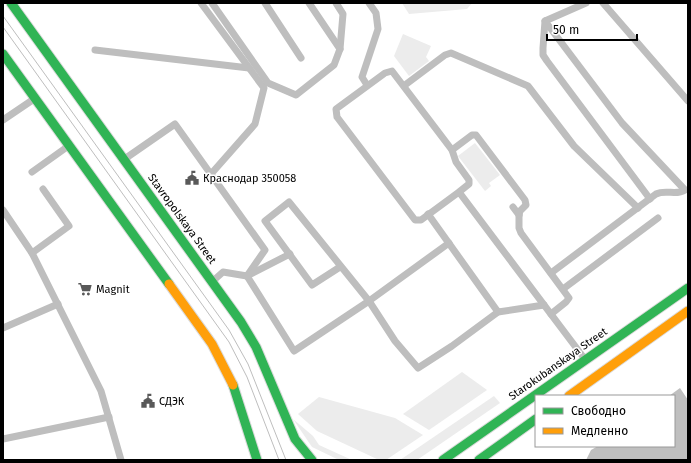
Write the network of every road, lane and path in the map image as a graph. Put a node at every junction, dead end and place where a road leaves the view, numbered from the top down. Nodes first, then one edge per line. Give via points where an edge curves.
1 (11, 3) edge
2 (201, 3) edge
3 (212, 3) edge
4 (265, 3) edge
5 (309, 3) edge
6 (336, 3) edge
7 (369, 3) edge
8 (586, 3) edge
9 (603, 3) edge
10 (545, 21) junction
11 (340, 49) junction
12 (95, 50) dead end
13 (3, 54) edge
14 (301, 58) dead end
15 (249, 68) junction
16 (367, 85) junction
17 (405, 85) junction
18 (35, 98) junction
19 (688, 101) edge
20 (3, 120) edge
21 (69, 146) junction
22 (452, 150) junction
23 (124, 159) junction
24 (32, 172) dead end
25 (211, 174) junction
26 (43, 189) dead end
27 (687, 190) edge
28 (459, 192) junction
29 (650, 199) junction
30 (513, 207) dead end
31 (638, 208) junction
32 (3, 211) edge
33 (428, 214) junction
34 (519, 215) junction
35 (658, 218) dead end
36 (449, 243) junction
37 (32, 253) junction
38 (290, 254) junction
39 (340, 267) junction
40 (551, 273) junction
41 (247, 276) junction
42 (212, 281) junction
43 (688, 288) edge
44 (563, 289) junction
45 (369, 301) junction
46 (58, 304) junction
47 (544, 305) junction
48 (688, 311) edge
49 (498, 312) junction
50 (550, 314) junction
51 (3, 328) edge
52 (585, 360) junction
53 (535, 395) edge
54 (535, 395) edge
55 (570, 395) edge
56 (109, 417) junction
57 (535, 420) edge
58 (3, 439) edge
59 (121, 460) edge
60 (257, 460) edge
61 (312, 460) edge
62 (443, 460) edge
63 (479, 460) edge

1 - 23 main road, Stavropolskaya Street
2 - 15 lane
3 - 11 lane via 268,83 296,95 334,65
4 - 14 lane
5 - 11 lane
6 - 11 lane via 343,14
7 - 16 lane via 376,13 378,29 362,77
8 - 10 lane
9 - 19 lane
10 - 27 lane via 622,123
10 - 29 lane via 543,55
12 - 15 lane
13 - 18 main road
15 - 25 lane via 264,88 256,124
16 - 17 lane via 388,71 392,71
16 - 33 lane via 336,109 337,117 412,217 419,221
17 - 22 lane
17 - 31 lane via 451,53 520,81 533,92 574,146
18 - 20 lane
18 - 21 main road
21 - 24 lane
21 - 60 main road via 212,344 233,385
22 - 28 lane via 456,162 469,180 469,184
22 - 34 lane via 472,135 479,138 526,200 526,205
23 - 25 lane via 175,124
23 - 42 main road, Stavropolskaya Street
25 - 41 lane via 265,250
26 - 37 lane via 68,226
27 - 29 lane via 680,193 661,191
28 - 33 lane
28 - 47 lane
29 - 31 lane
30 - 34 lane
31 - 40 lane via 616,220
32 - 37 lane
33 - 36 lane
34 - 40 lane via 518,228
35 - 44 lane
36 - 45 lane
36 - 49 lane
37 - 46 lane
38 - 39 lane via 312,285
38 - 39 lane via 265,221 289,202
38 - 41 lane
39 - 45 lane
40 - 44 lane
41 - 42 lane via 223,272
41 - 45 lane via 294,351
42 - 61 main road, Stavropolskaya Street via 252,341 295,439
43 - 52 main road, Starokubanskaya Street
44 - 50 lane via 569,298 568,301
45 - 49 lane via 395,341 418,368
46 - 51 lane
46 - 56 lane via 101,391
47 - 49 lane
47 - 50 lane
48 - 55 main road
50 - 52 lane
52 - 53 main road, Starokubanskaya Street
54 - 62 main road, Starokubanskaya Street
56 - 58 lane
56 - 59 lane
57 - 63 main road

